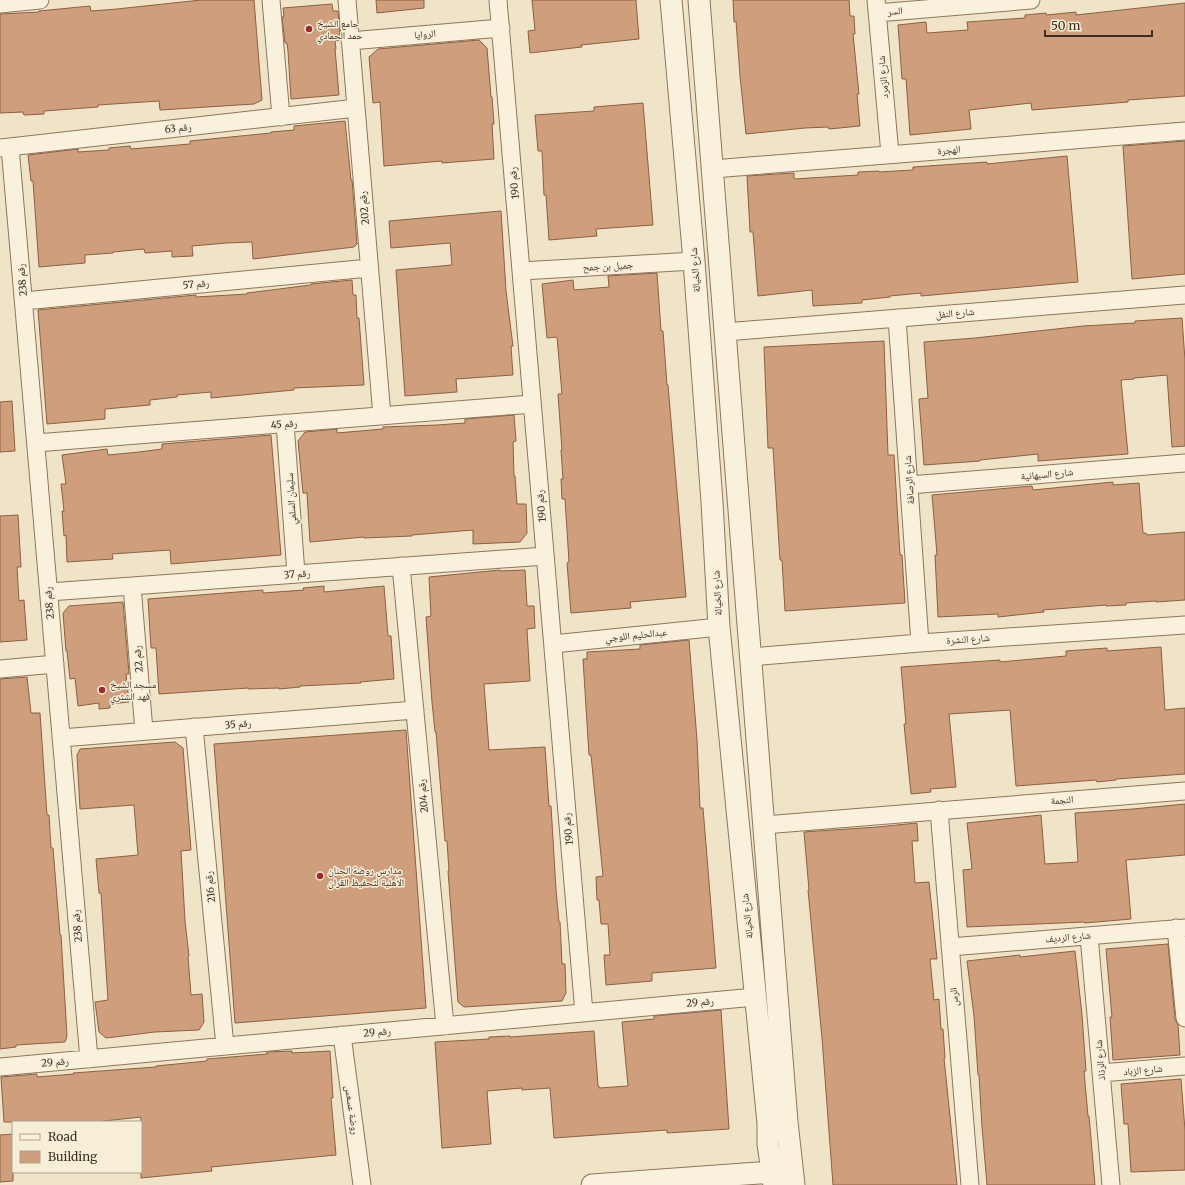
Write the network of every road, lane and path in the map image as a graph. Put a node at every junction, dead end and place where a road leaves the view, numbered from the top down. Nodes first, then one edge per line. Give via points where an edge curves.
1 (40, 0) edge
2 (271, 0) edge
3 (346, 0) edge
4 (498, 0) edge
5 (672, 0) edge
6 (699, 0) edge
7 (1031, 0) edge
8 (1013, 1) edge
9 (1, 2) edge
10 (877, 6) edge
11 (501, 28) junction
12 (350, 41) junction
13 (356, 108) junction
14 (281, 117) junction
15 (1185, 131) edge
16 (5, 147) edge
17 (890, 154) junction
18 (713, 169) junction
19 (694, 261) junction
20 (369, 268) junction
21 (521, 271) junction
22 (1185, 295) edge
23 (24, 301) junction
24 (897, 318) junction
25 (725, 332) junction
26 (532, 404) junction
27 (382, 416) junction
28 (285, 423) junction
29 (36, 443) junction
30 (1185, 463) edge
31 (909, 485) junction
32 (738, 501) junction
33 (712, 502) junction
34 (545, 556) junction
35 (401, 566) junction
36 (716, 570) junction
37 (296, 574) junction
38 (744, 578) junction
39 (132, 586) junction
40 (48, 592) junction
41 (1185, 624) edge
42 (719, 627) junction
43 (920, 643) junction
44 (552, 644) junction
45 (751, 656) junction
46 (55, 664) junction
47 (0, 669) edge
48 (415, 710) junction
49 (194, 727) junction
50 (144, 731) junction
51 (61, 738) junction
52 (1185, 790) edge
53 (940, 810) junction
54 (764, 825) junction
55 (1181, 928) edge
56 (1089, 936) junction
57 (950, 947) junction
58 (755, 997) junction
59 (584, 1013) junction
60 (1185, 1018) edge
61 (444, 1026) junction
62 (342, 1035) junction
63 (225, 1046) junction
64 (89, 1059) junction
65 (1185, 1066) edge
66 (0, 1067) edge
67 (1101, 1073) junction
68 (777, 1123) junction
69 (783, 1178) edge
70 (362, 1185) edge
71 (592, 1185) edge
72 (970, 1185) edge
73 (1111, 1185) edge

1 - 9 street
2 - 14 street
3 - 12 street, رقم 202
4 - 11 street, رقم 190
5 - 19 street, شارع الخيالة
6 - 18 street, شارع الخيالة
7 - 8 street, السر
8 - 10 street, السر
10 - 17 street, شارع الزمرد
11 - 12 street, الروايا
11 - 21 street, رقم 190
12 - 13 street, رقم 202
13 - 14 street, رقم 63
13 - 20 street, رقم 202
14 - 16 street, رقم 63
15 - 17 street, الهجرة
16 - 23 street, رقم 238
17 - 18 street, الهجرة
18 - 25 street, شارع الخيالة
19 - 21 street, جميل بن جمح
19 - 33 street, شارع الخيالة
20 - 23 street, رقم 57
20 - 27 street, رقم 202
21 - 26 street, رقم 190
22 - 24 street, شارع النفل
23 - 29 street, رقم 238
24 - 25 street, شارع النفل
24 - 31 street, شارع الرصافة
25 - 32 street, شارع الخيالة
26 - 27 street, رقم 45
26 - 34 street, رقم 190
27 - 28 street, رقم 45
28 - 29 street, رقم 45
28 - 37 street, سليمان السلمي
29 - 40 street, رقم 238
30 - 31 street, شارع السبهانية
31 - 43 street, شارع الرصافة
32 - 33 street via 733,518 725,519 718,516
32 - 38 street, شارع الخيالة
33 - 36 street, شارع الخيالة
34 - 35 street, رقم 37
34 - 44 street, رقم 190
35 - 37 street, رقم 37
35 - 48 street, رقم 204
36 - 38 street via 723,550 732,549 740,558
36 - 42 street, شارع الخيالة
37 - 39 street, رقم 37
38 - 45 street, شارع الخيالة
39 - 40 street, رقم 37
39 - 50 street, رقم 22
40 - 46 street, رقم 238
41 - 43 street, شارع النشرة
42 - 44 street, عبدالحليم اللوجي
42 - 58 street, شارع الخيالة
43 - 45 street, شارع النشرة
44 - 59 street, رقم 190
45 - 54 street, شارع الخيالة
46 - 47 street
46 - 51 street, رقم 238
48 - 49 street, رقم 35
48 - 61 street, رقم 204
49 - 50 street, رقم 35
49 - 63 street, رقم 216
50 - 51 street, رقم 35
51 - 64 street, رقم 238
52 - 53 street, النجمة
53 - 54 street, النجمة
53 - 57 street, الرس
54 - 68 street, شارع الخيالة
55 - 56 street, شارع الرديف
55 - 60 street
56 - 57 street, شارع الرديف
56 - 67 street, شارع الرذاذ
57 - 72 street, الرس
58 - 59 street, رقم 29
58 - 68 street, شارع الخيالة
59 - 61 street, رقم 29
61 - 62 street, رقم 29
62 - 63 street, رقم 29
62 - 70 street, روضة عسعس
63 - 64 street, رقم 29
64 - 66 street, رقم 29
65 - 67 street, شارع الزباد
67 - 73 street, شارع الرذاذ
68 - 69 street, شارع الخيالة
69 - 71 street

